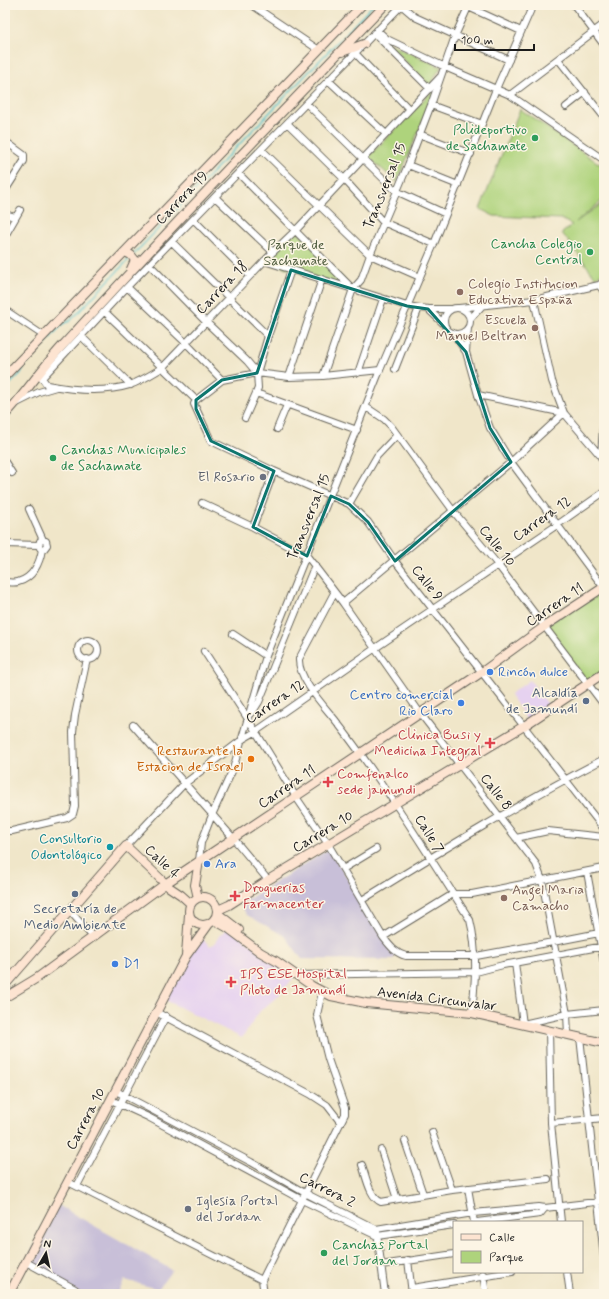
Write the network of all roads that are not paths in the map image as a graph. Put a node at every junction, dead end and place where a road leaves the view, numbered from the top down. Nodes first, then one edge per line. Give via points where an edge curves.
1 (252, 5) edge
2 (362, 5) edge
3 (385, 5) edge
4 (402, 5) edge
5 (533, 5) edge
6 (574, 5) edge
7 (467, 6) edge
8 (604, 24) edge
9 (375, 31) junction
10 (521, 31) junction
11 (594, 32) junction
12 (455, 36) junction
13 (364, 44) junction
14 (604, 45) edge
15 (319, 50) junction
16 (339, 52) junction
17 (355, 54) junction
18 (558, 59) junction
19 (509, 60) junction
20 (445, 67) junction
21 (441, 76) junction
22 (329, 81) junction
23 (430, 89) junction
24 (496, 89) junction
25 (585, 92) junction
26 (510, 95) junction
27 (306, 104) junction
28 (431, 105) junction
29 (566, 107) dead end
30 (409, 109) junction
31 (604, 117) edge
32 (288, 123) junction
33 (482, 124) junction
34 (386, 134) junction
35 (419, 134) junction
36 (5, 141) edge
37 (262, 150) junction
38 (471, 154) junction
39 (363, 158) junction
40 (604, 160) edge
41 (408, 165) junction
42 (239, 174) junction
43 (5, 176) edge
44 (344, 179) junction
45 (11, 180) junction
46 (458, 186) junction
47 (5, 191) edge
48 (396, 191) junction
49 (215, 197) junction
50 (318, 205) junction
51 (20, 210) dead end
52 (6, 214) edge
53 (446, 214) junction
54 (15, 217) junction
55 (194, 220) junction
56 (383, 222) junction
57 (296, 230) junction
58 (5, 236) edge
59 (172, 242) junction
60 (434, 244) junction
61 (273, 252) junction
62 (127, 253) junction
63 (370, 255) junction
64 (264, 261) junction
65 (150, 265) junction
66 (291, 270) junction
67 (128, 274) junction
68 (250, 276) junction
69 (420, 277) junction
70 (322, 279) junction
71 (601, 283) edge
72 (127, 287) junction
73 (353, 289) junction
74 (604, 292) edge
75 (228, 298) junction
76 (383, 299) junction
77 (534, 300) junction
78 (407, 306) junction
79 (482, 306) junction
80 (419, 308) junction
81 (459, 308) junction
82 (428, 309) junction
83 (450, 309) junction
84 (5, 310) edge
85 (105, 312) junction
86 (470, 319) junction
87 (206, 322) junction
88 (444, 324) junction
89 (468, 328) junction
90 (453, 333) junction
91 (44, 336) junction
92 (81, 336) junction
93 (268, 336) junction
94 (186, 343) junction
95 (466, 352) junction
96 (162, 368) junction
97 (395, 369) dead end
98 (380, 370) junction
99 (358, 372) junction
100 (42, 375) junction
101 (5, 376) edge
102 (257, 376) junction
103 (289, 376) junction
104 (323, 376) junction
105 (222, 380) junction
106 (131, 385) junction
107 (58, 387) junction
108 (257, 391) junction
109 (478, 395) junction
110 (195, 402) junction
111 (16, 404) junction
112 (287, 405) junction
113 (366, 407) junction
114 (604, 412) edge
115 (564, 413) junction
116 (5, 415) edge
117 (245, 418) dead end
118 (604, 420) edge
119 (277, 429) dead end
120 (357, 430) junction
121 (397, 435) junction
122 (602, 458) edge
123 (5, 462) edge
124 (512, 462) junction
125 (274, 471) junction
126 (12, 473) dead end
127 (604, 492) edge
128 (331, 496) junction
129 (202, 503) dead end
130 (349, 504) junction
131 (29, 509) dead end
132 (454, 512) junction
133 (557, 525) junction
134 (253, 527) junction
135 (5, 544) edge
136 (41, 545) junction
137 (307, 556) junction
138 (395, 560) junction
139 (315, 565) junction
140 (498, 565) junction
141 (5, 582) edge
142 (604, 587) edge
143 (334, 593) junction
144 (342, 603) junction
145 (433, 610) junction
146 (545, 626) junction
147 (233, 634) dead end
148 (374, 649) junction
149 (204, 651) dead end
150 (266, 656) junction
151 (87, 659) dead end
152 (482, 672) junction
153 (604, 673) edge
154 (588, 684) junction
155 (313, 692) junction
156 (604, 705) edge
157 (420, 712) junction
158 (248, 717) junction
159 (133, 725) dead end
160 (524, 726) junction
161 (256, 732) junction
162 (243, 739) junction
163 (361, 753) junction
164 (604, 758) edge
165 (459, 764) junction
166 (566, 778) junction
167 (184, 784) junction
168 (296, 797) junction
169 (395, 803) junction
170 (212, 815) junction
171 (500, 816) junction
172 (604, 829) edge
173 (5, 831) edge
174 (604, 837) edge
175 (233, 838) junction
176 (516, 838) junction
177 (328, 844) junction
178 (126, 846) junction
179 (376, 849) dead end
180 (430, 858) junction
181 (199, 861) junction
182 (604, 868) edge
183 (343, 869) junction
184 (587, 872) junction
185 (268, 880) junction
186 (542, 880) junction
187 (165, 884) junction
188 (453, 894) junction
189 (362, 900) junction
190 (194, 901) junction
191 (69, 910) junction
192 (189, 914) junction
193 (214, 917) junction
194 (601, 933) edge
195 (93, 937) junction
196 (383, 937) junction
197 (554, 942) junction
198 (602, 947) edge
199 (186, 956) junction
200 (476, 956) junction
201 (556, 956) junction
202 (515, 963) junction
203 (604, 964) edge
204 (476, 972) junction
205 (296, 975) junction
206 (5, 985) edge
207 (322, 992) junction
208 (5, 994) edge
209 (604, 1010) edge
210 (156, 1012) junction
211 (472, 1013) junction
212 (567, 1014) junction
213 (166, 1016) junction
214 (523, 1024) junction
215 (549, 1030) junction
216 (568, 1034) junction
217 (580, 1037) junction
218 (604, 1043) edge
219 (116, 1091) junction
220 (124, 1095) junction
221 (115, 1102) junction
222 (604, 1118) edge
223 (588, 1119) junction
224 (341, 1123) junction
225 (551, 1123) junction
226 (432, 1132) dead end
227 (406, 1141) dead end
228 (381, 1150) dead end
229 (362, 1164) dead end
230 (548, 1179) dead end
231 (68, 1182) junction
232 (77, 1186) junction
233 (468, 1188) junction
234 (452, 1190) junction
235 (305, 1193) junction
236 (423, 1194) junction
237 (397, 1199) junction
238 (302, 1200) junction
239 (604, 1201) edge
240 (597, 1202) junction
241 (560, 1206) junction
242 (545, 1208) junction
243 (473, 1213) junction
244 (474, 1221) edge
245 (485, 1221) edge
246 (562, 1221) edge
247 (453, 1225) edge
248 (376, 1229) junction
249 (377, 1236) junction
250 (453, 1254) edge
251 (604, 1257) edge
252 (408, 1260) junction
253 (26, 1262) junction
254 (381, 1265) junction
255 (498, 1273) edge
256 (567, 1273) edge
257 (483, 1274) edge
258 (262, 1280) junction
259 (412, 1291) edge
260 (9, 1294) edge
261 (81, 1294) edge
262 (264, 1294) edge
263 (385, 1294) edge
264 (486, 1294) edge
265 (570, 1294) edge

1 - 15 street
2 - 15 main road, Carrera 19
3 - 16 main road, Carrera 19
4 - 9 street, Carrera 19
4 - 12 street via 415,17
5 - 10 street, Transversal 15
6 - 11 street
7 - 10 street
7 - 12 street, Transversal 15
8 - 11 street
9 - 13 street, Carrera 19
9 - 20 street
9 - 23 street
10 - 19 street, Transversal 15
11 - 14 street
11 - 18 street
12 - 19 street
12 - 20 street, Transversal 15
13 - 16 main road
13 - 17 street, Carrera 19
15 - 62 main road, Carrera 19
16 - 67 main road, Carrera 19
17 - 22 street, Carrera 19
17 - 30 street
18 - 25 street
18 - 26 street
19 - 24 street, Transversal 15
20 - 21 street, Transversal 15
20 - 24 street
21 - 23 street, Carrera 18
21 - 28 street, Transversal 15
22 - 27 street, Carrera 19
22 - 34 street
23 - 30 street, Carrera 18
24 - 26 street
24 - 33 street, Transversal 15
25 - 29 street
25 - 31 street
26 - 40 street
27 - 32 street, Carrera 19
27 - 39 street
28 - 33 street
28 - 35 street, Transversal 15
30 - 34 street, Carrera 18
32 - 37 street, Carrera 19
32 - 44 street
33 - 38 street, Transversal 15
34 - 39 street, Carrera 18
35 - 38 street
35 - 41 street, Transversal 15
36 - 45 street via 24,155 24,161
37 - 42 street, Carrera 19
37 - 50 street
38 - 46 street, Transversal 15
39 - 44 street, Carrera 18
39 - 48 street
41 - 46 street
41 - 48 street, Transversal 15
42 - 49 street, Carrera 19
42 - 57 street
43 - 45 street
44 - 50 street, Carrera 18
44 - 56 street
45 - 47 street
46 - 53 street, Transversal 15
48 - 53 street
48 - 56 street, Transversal 15
49 - 55 street, Carrera 19
49 - 61 street
50 - 57 street, Carrera 18
50 - 63 street
51 - 54 street
52 - 54 street
53 - 60 street, Transversal 15
54 - 58 street
55 - 59 street, Carrera 19
55 - 68 street
56 - 60 street
56 - 63 street, Transversal 15
57 - 61 street, Carrera 18
57 - 73 street
59 - 65 street, Carrera 19
59 - 75 street
60 - 69 street, Transversal 15
61 - 64 street, Carrera 18
62 - 67 main road via 135,260
62 - 91 main road, Carrera 19
63 - 69 street
63 - 73 street, Transversal 15 via 361,280
64 - 66 street
64 - 68 street, Carrera 18
65 - 72 street, Carrera 19
65 - 87 street
66 - 70 street
66 - 93 street
67 - 100 main road, Carrera 19 via 63,345
68 - 75 street, Carrera 18
69 - 78 street, Transversal 15
70 - 73 street
70 - 103 street
71 - 74 street
71 - 77 street
72 - 85 street, Carrera 19
72 - 94 street
73 - 76 street
73 - 104 street, Transversal 15
75 - 87 street, Carrera 18
75 - 93 street
76 - 78 street
76 - 99 street
77 - 79 street
77 - 115 street via 552,381
78 - 80 street
78 - 98 street, Transversal 15
79 - 81 street
79 - 86 street
80 - 82 street
80 - 97 street
81 - 83 street
81 - 86 street via 466,312
82 - 83 street
82 - 88 street
83 - 88 street via 445,315
84 - 91 street
85 - 92 street, Carrera 19
85 - 96 street, Calle 9
86 - 89 street
87 - 94 street, Carrera 18
87 - 102 street via 247,361
88 - 90 street
89 - 90 street via 461,333
89 - 95 street
90 - 95 street
91 - 101 main road, Carrera 19
92 - 100 street, Carrera 19
92 - 106 street
93 - 102 street
94 - 96 street, Carrera 18
94 - 105 street
95 - 109 street
96 - 106 street, Carrera 18
96 - 110 street, Calle 9
98 - 99 street
98 - 113 street, Transversal 15
99 - 104 street
100 - 107 street, Carrera 18 via 47,385
100 - 111 main road, Carrera 19
102 - 103 street
102 - 105 street
102 - 108 street
103 - 104 street
105 - 110 street
106 - 107 street, Carrera 18 via 97,390
107 - 111 street, Carrera 18 via 39,392
108 - 112 street
108 - 117 street
109 - 115 street
109 - 124 street via 490,428
110 - 125 street, Calle 9 via 211,441
111 - 116 main road, Carrera 19
112 - 119 street
112 - 120 street
113 - 120 street, Transversal 15
113 - 121 street, Calle 10 via 384,419
114 - 118 street
115 - 122 street
115 - 124 street
118 - 122 street
120 - 128 street, Transversal 15
121 - 130 street via 377,456
121 - 132 street, Calle 10
123 - 126 street
124 - 132 street
124 - 133 street
125 - 128 street, Calle 9
125 - 134 street
127 - 133 street, Carrera 12
128 - 130 street, Calle 9
128 - 137 street, Transversal 15
129 - 134 street
130 - 138 street, Calle 9 via 368,522
131 - 136 street
132 - 138 street
132 - 140 street, Calle 10
133 - 140 street, Carrera 12
133 - 142 street
134 - 137 street
135 - 136 street
136 - 141 street via 39,562 28,578 18,583
137 - 139 street, Calle 8
137 - 150 street, Transversal 15
138 - 144 street
138 - 145 street, Calle 9
139 - 143 street, Calle 8
139 - 158 street via 259,702
140 - 145 street, Carrera 12
140 - 146 street, Calle 10
142 - 146 main road, Carrera 11
143 - 144 street, Calle 8
143 - 155 street, Calle 7 via 299,659 298,665
144 - 148 street, Calle 8
145 - 148 street, Carrera 12
145 - 152 street, Calle 9
146 - 152 main road, Carrera 11
146 - 154 street, Calle 10
147 - 150 street
148 - 155 street, Carrera 12
148 - 157 street, Calle 8
149 - 158 street
150 - 158 street, Transversal 15
151 - 173 street via 73,732 73,814 67,818
152 - 157 main road, Carrera 11
152 - 160 street, Calle 9
153 - 154 main road, Carrera 10
154 - 156 street, Calle 10
154 - 160 main road, Carrera 10
155 - 161 street, Carrera 12
155 - 163 street, Calle 7
157 - 163 main road, Carrera 11
157 - 165 street, Calle 8
158 - 161 street
158 - 162 street, Transversal 15
159 - 167 street
160 - 165 main road, Carrera 10
160 - 166 street, Calle 9
161 - 162 street, Carrera 12
161 - 168 street
162 - 167 street, Carrera 12
162 - 170 street via 233,769
163 - 168 main road, Carrera 11
163 - 169 street, Calle 7
164 - 166 street
165 - 169 main road, Carrera 10
165 - 171 street, Calle 8
166 - 171 street
166 - 172 street, Calle 9
167 - 170 street
167 - 178 street, Carrera 12
168 - 175 main road, Carrera 11
168 - 177 street
169 - 177 main road, Carrera 10
169 - 180 street, Calle 7
170 - 175 street
170 - 181 street via 201,843
171 - 176 street, Calle 8
171 - 180 street
174 - 176 street via 548,831
175 - 181 main road, Carrera 11
175 - 185 street
176 - 186 street, Calle 8 via 536,864
177 - 183 street
177 - 185 main road, Carrera 10
178 - 187 main road, Calle 4
178 - 191 main road, Carrera 12
179 - 183 street
180 - 188 street, Calle 7
180 - 189 street
181 - 187 main road, Carrera 11
181 - 190 main road
182 - 184 street
183 - 189 street
184 - 186 street
184 - 194 street
185 - 193 main road, Carrera 10
186 - 188 street via 472,894
186 - 197 street, Calle 8
187 - 190 main road, Calle 4
187 - 195 main road, Carrera 11
188 - 196 street
188 - 200 street, Calle 7 via 470,920
189 - 196 street
190 - 192 main road
190 - 193 main road via 202,897 211,899 217,906
191 - 195 street
191 - 206 main road, Carrera 12
192 - 193 main road via 199,924
192 - 199 main road, Carrera 10
193 - 199 main road, Carrera 10
193 - 205 main road, Avenida Circunvalar via 240,933 260,952
194 - 197 street
194 - 198 street
195 - 208 main road, Carrera 11 via 37,978 9,995
196 - 200 street via 398,954 406,956
197 - 200 street
197 - 201 street, Calle 8
198 - 201 street
198 - 203 street
199 - 210 main road, Carrera 10
200 - 204 street, Calle 7
201 - 202 street
201 - 212 street, Calle 8
202 - 204 street
202 - 214 street
204 - 205 street
204 - 211 street, Calle 7
205 - 207 main road, Avenida Circunvalar
207 - 211 main road, Avenida Circunvalar via 361,1002
207 - 224 street via 317,1015 328,1060 345,1108
209 - 212 street
210 - 213 street
210 - 219 main road, Carrera 10
211 - 214 main road, Avenida Circunvalar
212 - 214 street
212 - 216 street, Calle 8
213 - 220 street
213 - 224 street via 310,1094 327,1105
214 - 215 main road, Avenida Circunvalar
215 - 216 main road, Avenida Circunvalar
215 - 225 street
216 - 217 main road, Avenida Circunvalar
217 - 218 main road, Avenida Circunvalar
217 - 223 street
219 - 220 street, Carrera 2
219 - 221 main road, Carrera 10
220 - 221 street
220 - 235 street, Carrera 2
221 - 231 main road, Carrera 10
221 - 232 street
221 - 238 street via 148,1117
222 - 223 street
223 - 225 street
223 - 240 street
224 - 235 street
225 - 241 street
226 - 234 street
227 - 236 street
228 - 237 street
229 - 237 street via 375,1198 381,1202
230 - 233 street
231 - 232 street
231 - 253 main road, Carrera 10
232 - 258 street
233 - 234 street
233 - 243 street
234 - 236 street
235 - 238 street
235 - 248 street, Carrera 2
236 - 237 street
238 - 249 street
238 - 258 street
239 - 240 street
240 - 241 street
240 - 251 street
241 - 242 street
241 - 246 street
242 - 243 street
242 - 245 street via 540,1214
243 - 244 street
243 - 248 street
247 - 249 street
248 - 249 street
249 - 254 street
250 - 252 street
252 - 254 street
252 - 259 street
253 - 260 main road, Carrera 10
253 - 261 street
254 - 263 street
255 - 257 street
256 - 265 street
257 - 259 street
257 - 264 street
258 - 262 street

